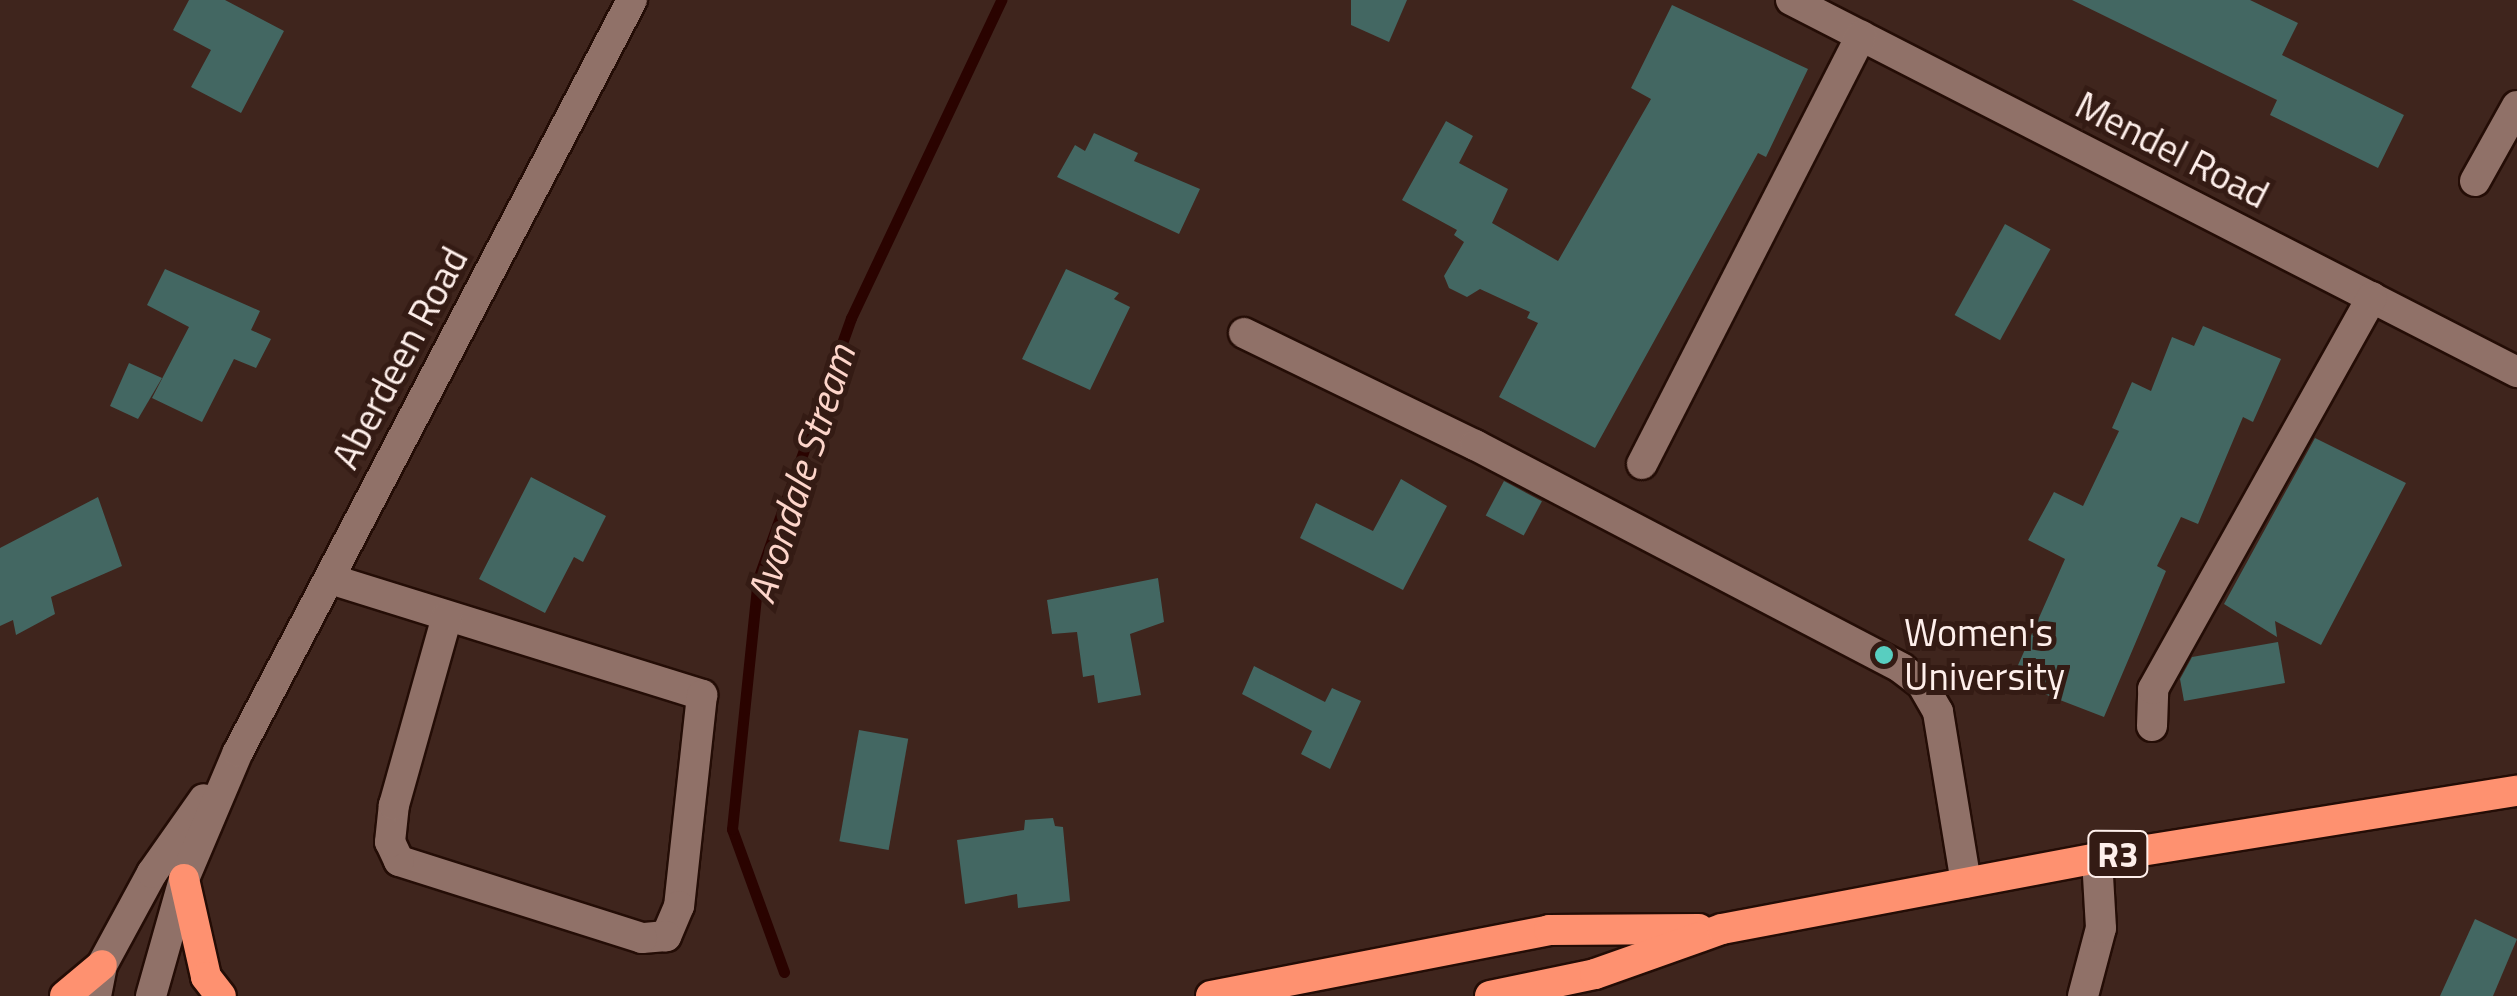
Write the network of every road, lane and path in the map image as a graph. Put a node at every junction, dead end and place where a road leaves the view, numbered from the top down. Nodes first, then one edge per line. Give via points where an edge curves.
1 (632, 0) edge
2 (1791, 0) edge
3 (1861, 36) junction
4 (2517, 106) edge
5 (2475, 180) dead end
6 (2372, 297) junction
7 (1244, 333) dead end
8 (2517, 372) edge
9 (1642, 464) dead end
10 (330, 579) junction
11 (447, 616) junction
12 (2152, 726) dead end
13 (238, 752) junction
14 (2517, 791) edge
15 (2097, 858) junction
16 (184, 879) junction
17 (1966, 883) junction
18 (1722, 929) junction
19 (102, 966) junction
20 (65, 996) edge
21 (96, 996) edge
22 (151, 996) edge
23 (221, 996) edge
24 (1211, 996) edge
25 (1490, 996) edge
26 (2083, 996) edge

1 - 10 street, Aberdeen Road
2 - 3 street, Mendel Road
3 - 6 street, Mendel Road
3 - 9 street
4 - 5 street
6 - 8 street, Mendel Road
6 - 12 street via 2154,689
7 - 17 street via 1901,668 1922,684 1938,712
10 - 11 street
10 - 13 street, Aberdeen Road
11 - 11 street via 702,695 679,906 666,936 642,938 399,861 390,842 394,805
13 - 16 street, Aberdeen Road
13 - 19 street, Aberdeen Road via 152,872
14 - 15 highway, R3
15 - 17 highway, R3
15 - 26 street via 2101,928
16 - 22 street, Aberdeen Road
16 - 23 highway via 206,977
17 - 18 highway, R3
18 - 24 highway, R3 via 1549,930
18 - 25 highway, R3 via 1595,974
19 - 20 highway
19 - 21 street, Aberdeen Road

